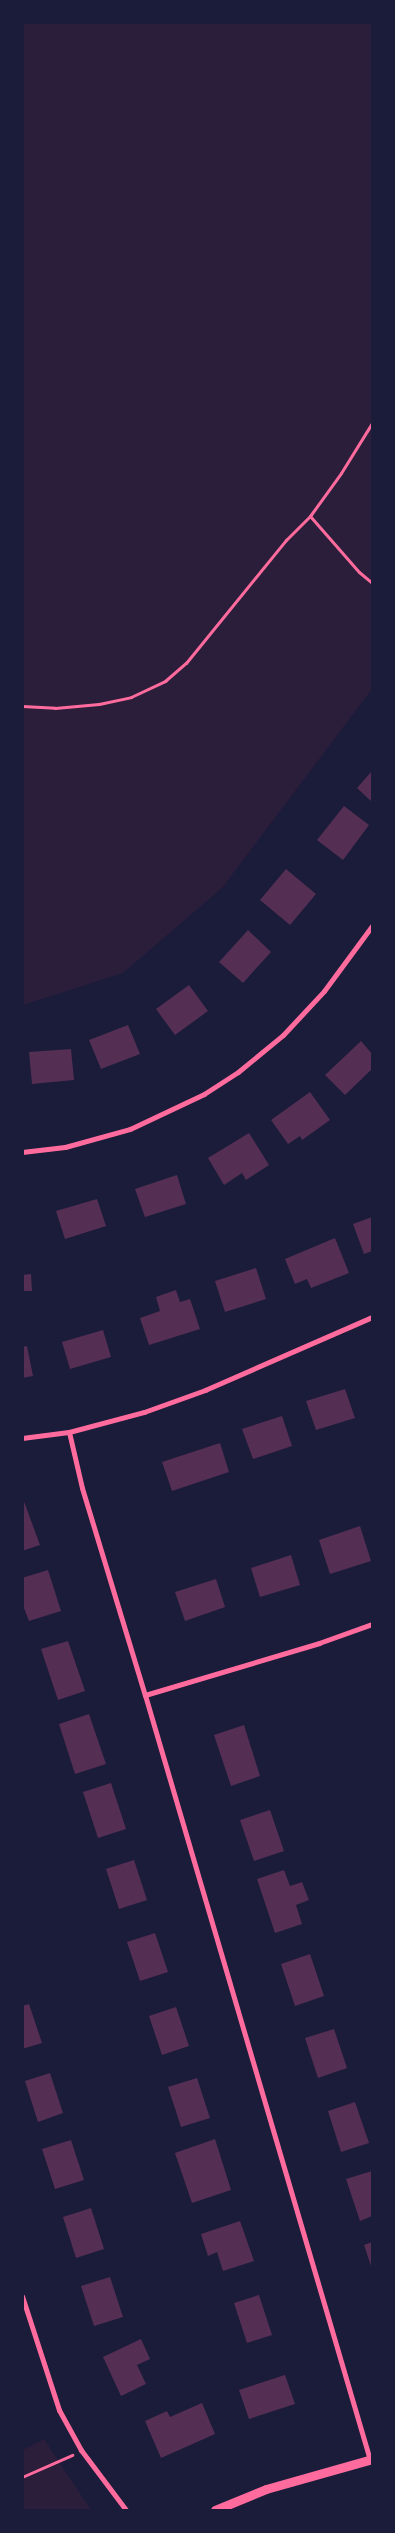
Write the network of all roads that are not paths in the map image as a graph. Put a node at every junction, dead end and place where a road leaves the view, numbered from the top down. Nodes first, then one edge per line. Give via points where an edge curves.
1 (372, 926) edge
2 (22, 1152) edge
3 (372, 1317) edge
4 (69, 1432) junction
5 (22, 1438) edge
6 (372, 1624) edge
7 (145, 1695) junction
8 (23, 2298) edge
9 (371, 2460) edge
10 (126, 2510) edge
11 (215, 2510) edge

1 - 2 street via 324,991 282,1035 218,1085 168,1113 130,1129 65,1147
3 - 4 street via 205,1390 144,1412
4 - 5 street
4 - 7 street via 82,1488
6 - 7 street
7 - 9 street
8 - 10 street via 59,2410 81,2450
9 - 11 street via 266,2489

